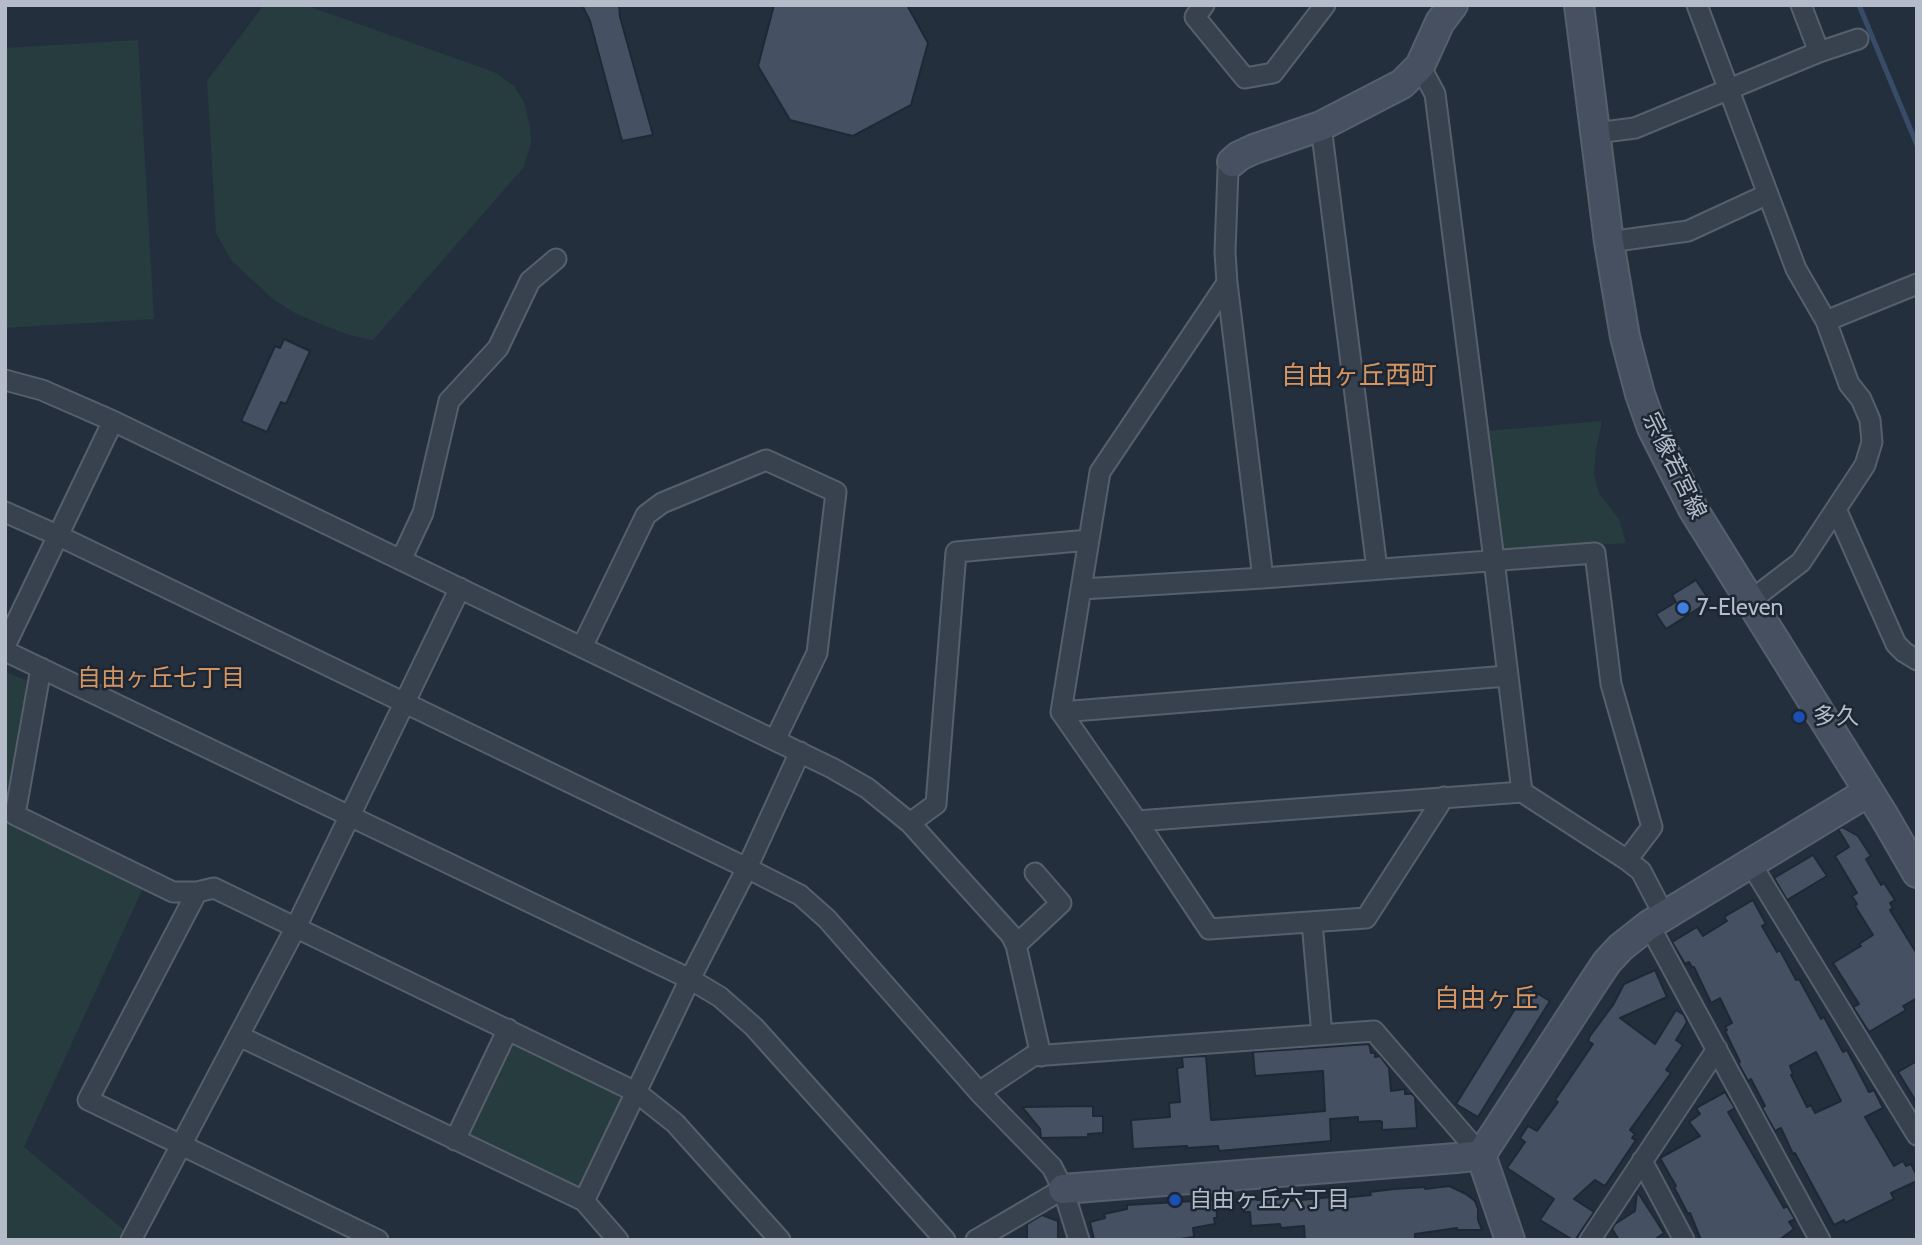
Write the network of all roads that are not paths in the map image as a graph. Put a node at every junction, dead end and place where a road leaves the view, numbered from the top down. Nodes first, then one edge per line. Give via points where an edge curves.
1 (1204, 5) edge
2 (1325, 5) edge
3 (1453, 5) edge
4 (1579, 5) edge
5 (1697, 5) edge
6 (1801, 5) edge
7 (1858, 39) dead end
8 (1819, 52) junction
9 (1420, 66) junction
10 (1729, 90) junction
11 (1321, 126) junction
12 (1596, 133) junction
13 (1232, 162) joint
14 (1768, 194) junction
15 (1609, 242) junction
16 (556, 259) dead end
17 (1227, 283) junction
18 (1917, 284) edge
19 (1826, 321) junction
20 (5, 380) edge
21 (113, 421) junction
22 (1836, 509) junction
23 (5, 512) edge
24 (59, 536) junction
25 (1089, 540) junction
26 (401, 560) junction
27 (1494, 560) junction
28 (1377, 569) junction
29 (1263, 578) junction
30 (460, 588) junction
31 (1082, 589) junction
32 (1750, 601) junction
33 (582, 647) junction
34 (5, 648) edge
35 (1917, 660) edge
36 (41, 668) junction
37 (1507, 676) junction
38 (405, 703) junction
39 (1061, 712) junction
40 (775, 740) junction
41 (800, 752) junction
42 (1521, 792) junction
43 (1868, 792) junction
44 (1444, 797) junction
45 (350, 815) junction
46 (1138, 821) junction
47 (910, 823) junction
48 (1627, 860) junction
49 (1751, 864) junction
50 (747, 868) junction
51 (1916, 870) edge
52 (1035, 873) dead end
53 (197, 892) junction
54 (1657, 921) junction
55 (1312, 922) junction
56 (296, 927) junction
57 (1016, 945) junction
58 (690, 979) junction
59 (508, 1029) junction
60 (1322, 1035) junction
61 (239, 1036) junction
62 (1717, 1049) junction
63 (1041, 1055) junction
64 (636, 1092) junction
65 (979, 1092) junction
66 (1917, 1135) edge
67 (455, 1140) junction
68 (181, 1146) junction
69 (1481, 1155) junction
70 (1642, 1161) junction
71 (1063, 1189) junction
72 (584, 1201) junction
73 (131, 1240) edge
74 (378, 1240) edge
75 (618, 1240) edge
76 (780, 1240) edge
77 (945, 1240) edge
78 (976, 1240) edge
79 (1079, 1240) edge
80 (1510, 1240) edge
81 (1590, 1240) edge
82 (1684, 1240) edge
83 (1820, 1240) edge

1 - 2 street via 1195,17 1245,78 1273,73
3 - 9 street
4 - 12 street, 宗像若宮線
5 - 10 street
6 - 8 street
7 - 8 street
8 - 10 street
9 - 11 street via 1402,84
9 - 27 street via 1435,94
10 - 12 street via 1635,128
10 - 14 street
11 - 13 street via 1254,149
11 - 28 street
12 - 15 street, 宗像若宮線
13 - 17 street via 1228,170
14 - 15 street via 1688,231
14 - 19 street via 1796,269
15 - 32 street, 宗像若宮線 via 1625,337 1652,428 1693,509
16 - 26 street via 530,281 498,348 449,401 424,513
17 - 25 street via 1100,472
17 - 29 street
18 - 19 street
19 - 22 street via 1849,384 1870,420 1872,442 1865,465
20 - 21 street via 42,390
21 - 24 street
21 - 26 street
22 - 32 street via 1801,562
22 - 35 street via 1896,644
23 - 24 street
24 - 34 street
24 - 38 street
25 - 31 street
25 - 47 street via 956,552 936,804
26 - 30 street
27 - 28 street
27 - 37 street
27 - 48 street via 1595,553 1611,684 1652,827
28 - 29 street
29 - 31 street
30 - 33 street
30 - 38 street
31 - 39 street
32 - 43 street, 宗像若宮線
33 - 40 street
33 - 40 street via 646,515 662,503 766,460 836,492 817,653
34 - 36 street
36 - 45 street
36 - 53 street via 15,815 173,892
37 - 39 street
37 - 42 street
38 - 45 street
38 - 50 street
39 - 46 street
40 - 41 street
41 - 47 street via 867,788
41 - 50 street
42 - 44 street
42 - 48 street
43 - 49 street
43 - 51 street, 宗像若宮線
44 - 46 street
44 - 55 street via 1366,918
45 - 56 street
45 - 58 street
46 - 55 street via 1209,929
47 - 57 street
48 - 54 street via 1641,871
49 - 54 street
49 - 66 street
50 - 58 street
50 - 65 street via 800,895 827,919
52 - 57 street via 1061,903
53 - 56 street via 214,888
53 - 68 street via 88,1100
54 - 62 street
54 - 69 street via 1607,962
55 - 60 street
56 - 59 street
56 - 61 street
57 - 63 street
58 - 64 street
58 - 77 street via 720,997 754,1027
59 - 64 street
59 - 67 street
60 - 63 street
60 - 69 street via 1374,1031
61 - 67 street
61 - 68 street
62 - 70 street
62 - 83 street
63 - 65 street
64 - 72 street
64 - 76 street via 675,1123
65 - 71 street via 1052,1167
67 - 72 street
68 - 73 street
68 - 74 street
69 - 71 street
69 - 80 street
70 - 81 street
70 - 82 street
71 - 78 street
71 - 79 street
72 - 75 street

